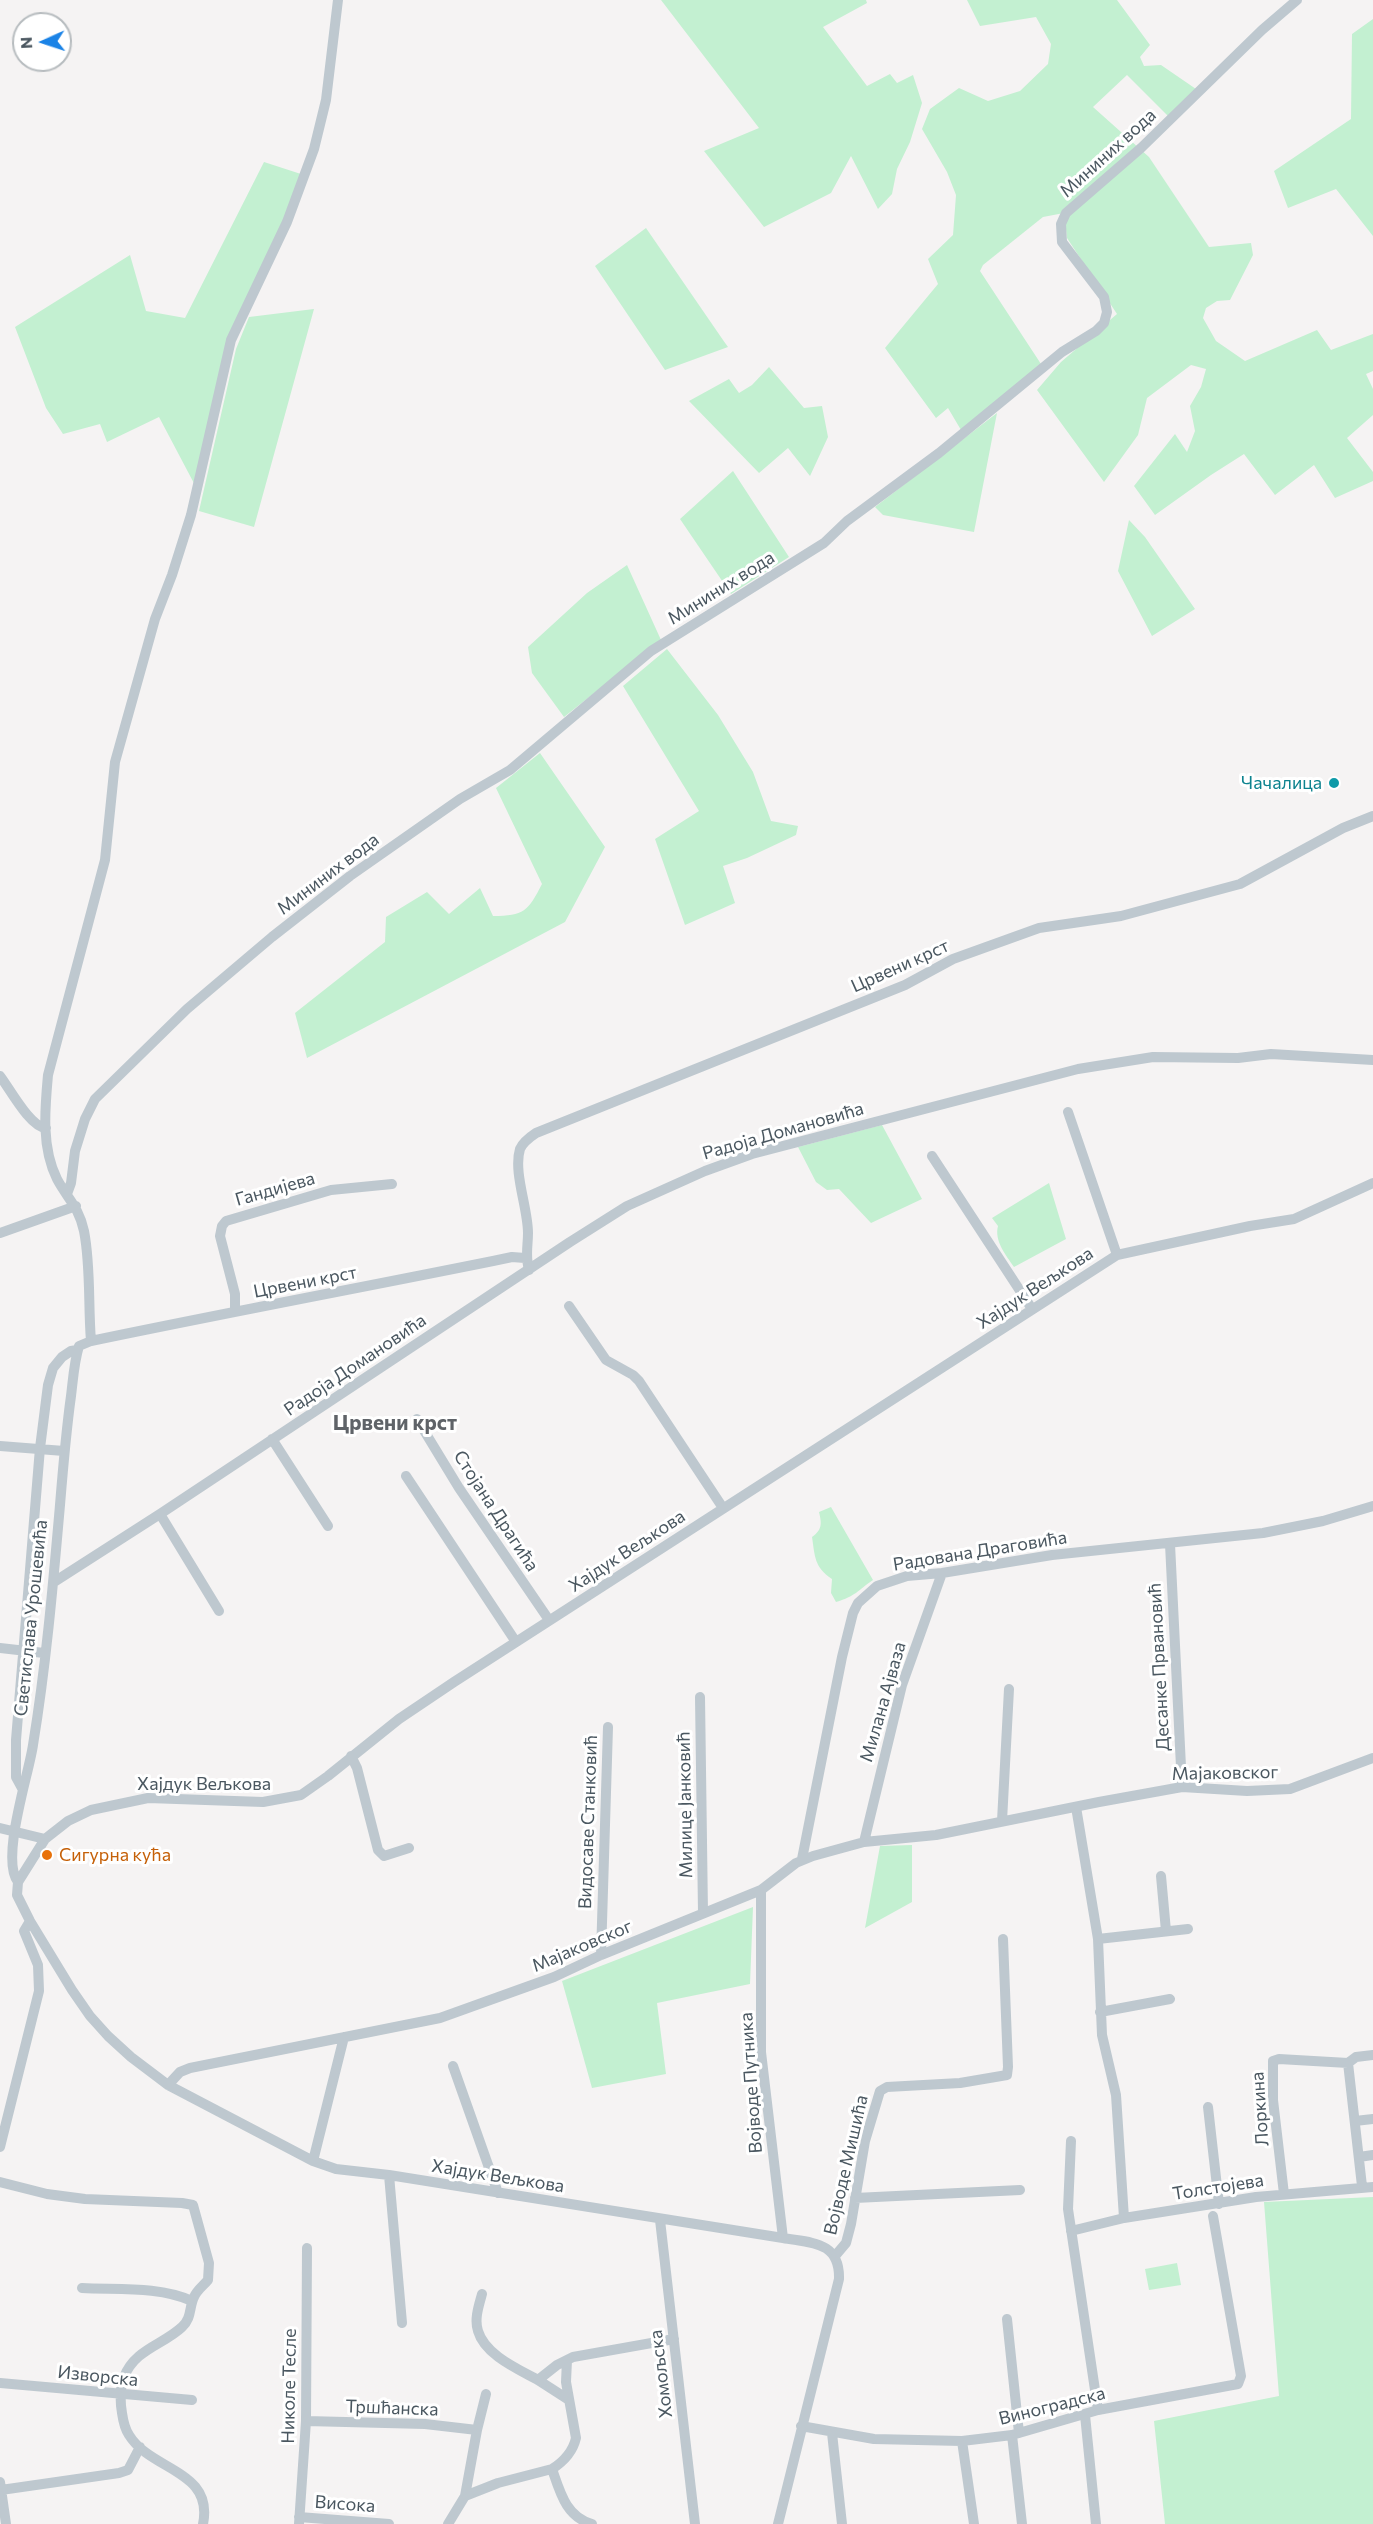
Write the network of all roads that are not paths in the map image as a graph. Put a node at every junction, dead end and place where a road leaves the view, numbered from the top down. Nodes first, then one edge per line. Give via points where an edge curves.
1 (338, 0) edge
2 (1297, 0) edge
3 (1373, 816) edge
4 (1373, 1060) edge
5 (0, 1076) edge
6 (1068, 1112) dead end
7 (46, 1128) junction
8 (932, 1156) dead end
9 (1373, 1183) edge
10 (392, 1184) dead end
11 (67, 1194) junction
12 (76, 1206) junction
13 (0, 1233) edge
14 (1117, 1255) junction
15 (525, 1258) junction
16 (528, 1270) junction
17 (569, 1306) dead end
18 (1032, 1309) junction
19 (235, 1311) junction
20 (91, 1341) junction
21 (77, 1350) junction
22 (417, 1419) dead end
23 (272, 1439) junction
24 (0, 1446) edge
25 (40, 1449) junction
26 (64, 1451) junction
27 (406, 1476) dead end
28 (1373, 1506) edge
29 (723, 1508) junction
30 (160, 1514) junction
31 (328, 1526) dead end
32 (1170, 1544) junction
33 (942, 1573) junction
34 (54, 1581) junction
35 (219, 1611) dead end
36 (549, 1620) junction
37 (516, 1642) junction
38 (0, 1648) edge
39 (24, 1651) junction
40 (44, 1653) junction
41 (1009, 1689) dead end
42 (700, 1697) dead end
43 (608, 1727) dead end
44 (351, 1756) junction
45 (1373, 1758) edge
46 (1182, 1787) junction
47 (22, 1788) junction
48 (1076, 1807) junction
49 (1002, 1821) junction
50 (0, 1828) edge
51 (13, 1832) junction
52 (45, 1839) junction
53 (864, 1842) junction
54 (410, 1848) dead end
55 (802, 1859) junction
56 (1161, 1876) dead end
57 (18, 1882) junction
58 (761, 1890) junction
59 (703, 1913) junction
60 (30, 1921) junction
61 (1188, 1929) dead end
62 (1166, 1931) junction
63 (1003, 1939) dead end
64 (1098, 1939) junction
65 (601, 1955) junction
66 (1170, 1999) dead end
67 (1100, 2012) junction
68 (344, 2037) junction
69 (1373, 2055) edge
70 (1348, 2063) junction
71 (453, 2066) dead end
72 (168, 2085) junction
73 (1208, 2107) dead end
74 (1373, 2119) edge
75 (1355, 2121) junction
76 (1071, 2140) dead end
77 (0, 2147) edge
78 (1373, 2155) edge
79 (1359, 2157) junction
80 (313, 2162) junction
81 (389, 2175) junction
82 (0, 2182) edge
83 (1368, 2187) edge
84 (1020, 2190) dead end
85 (498, 2193) junction
86 (1284, 2194) junction
87 (855, 2198) junction
88 (1219, 2204) junction
89 (1213, 2216) dead end
90 (1124, 2218) junction
91 (660, 2220) junction
92 (1071, 2231) junction
93 (783, 2238) junction
94 (307, 2248) dead end
95 (835, 2256) junction
96 (82, 2288) dead end
97 (482, 2294) dead end
98 (192, 2301) junction
99 (1007, 2319) dead end
100 (402, 2323) dead end
101 (674, 2339) junction
102 (567, 2360) junction
103 (538, 2380) junction
104 (0, 2383) edge
105 (486, 2394) dead end
106 (120, 2396) junction
107 (192, 2400) dead end
108 (569, 2400) junction
109 (1098, 2410) junction
110 (1085, 2415) junction
111 (306, 2421) junction
112 (801, 2426) junction
113 (477, 2430) junction
114 (832, 2433) junction
115 (1016, 2434) junction
116 (962, 2440) junction
117 (140, 2448) junction
118 (552, 2469) junction
119 (1, 2486) edge
120 (465, 2496) junction
121 (299, 2521) edge
122 (6, 2524) edge
123 (203, 2524) edge
124 (389, 2524) edge
125 (448, 2524) edge
126 (592, 2524) edge
127 (695, 2524) edge
128 (778, 2524) edge
129 (842, 2524) edge
130 (974, 2524) edge
131 (1022, 2524) edge
132 (1096, 2524) edge

1 - 7 street via 326,100 314,149 287,222 231,340 191,515 155,619 115,762 105,860 48,1075
2 - 11 street, Мининих вода via 1141,148 1066,213 1060,236 1106,301 1106,317 1101,327 1062,352 824,543 651,651 510,770 460,799 350,876 272,937 187,1009 95,1098 75,1150
3 - 15 street, Црвени крст via 1240,884 1121,916 1039,928 1011,937 953,959 905,986 536,1133 523,1144 519,1157 528,1233
4 - 16 street, Радоја Домановића via 1271,1054 1238,1058 1153,1057 1028,1081 752,1154 705,1171 627,1206
5 - 7 street via 31,1119
6 - 14 street
7 - 11 street via 56,1178
8 - 18 street
9 - 14 street, Хајдук Вељкова via 1294,1219
10 - 19 street, Гандијева via 331,1190 226,1221 220,1236 235,1294
11 - 12 street
12 - 13 street
12 - 20 street via 87,1253
14 - 18 street, Хајдук Вељкова
15 - 16 street, Црвени крст
15 - 19 street, Црвени крст via 512,1257
16 - 23 street, Радоја Домановића
17 - 29 street via 606,1360 639,1381
18 - 29 street, Хајдук Вељкова
19 - 20 street, Црвени крст
20 - 21 street, Светислава Урошевића via 83,1342
21 - 25 street, Светислава Урошевића via 53,1368
21 - 26 street, Светислава Урошевића
22 - 36 street, Стојана Драгића
23 - 30 street, Радоја Домановића
23 - 31 street
24 - 25 street
25 - 26 street
25 - 39 street, Светислава Урошевића
26 - 34 street, Светислава Урошевића
27 - 37 street
28 - 32 street, Радована Драговића via 1263,1533
29 - 36 street, Хајдук Вељкова
30 - 34 street, Радоја Домановића
30 - 35 street
32 - 33 street, Радована Драговића via 1053,1555
32 - 46 street, Десанке Првановић
33 - 53 street, Милана Ајваза via 902,1686
33 - 55 street, Радована Драговића via 887,1581 858,1603 853,1613
34 - 40 street, Светислава Урошевића
36 - 37 street, Хајдук Вељкова
37 - 44 street, Хајдук Вељкова via 399,1719
38 - 39 street
39 - 40 street
39 - 47 street, Светислава Урошевића via 15,1767
40 - 47 street, Светислава Урошевића via 31,1762
41 - 49 street
42 - 59 street, Милице Јанковић
43 - 65 street, Видосаве Станковић
44 - 52 street, Хајдук Вељкова via 301,1795 284,1800 148,1798 91,1810
44 - 54 street via 378,1850 384,1856
45 - 46 street, Мајаковског via 1290,1789
46 - 48 street, Мајаковског
47 - 51 street, Светислава Урошевића
48 - 49 street, Мајаковског
48 - 64 street
49 - 53 street, Мајаковског via 936,1835
50 - 51 street
51 - 52 street
51 - 57 street, Светислава Урошевића via 12,1871
52 - 57 street, Хајдук Вељкова
53 - 55 street, Мајаковског
55 - 58 street, Мајаковског
56 - 62 street
57 - 60 street, Хајдук Вељкова via 18,1895
58 - 59 street, Мајаковског
58 - 93 street, Војводе Путника via 761,2052
59 - 65 street, Мајаковског
60 - 72 street, Хајдук Вељкова via 90,2016 131,2057
60 - 77 street via 24,1931 38,1965 39,1991
61 - 62 street
62 - 64 street
63 - 87 street, Војводе Мишића via 1007,2075 960,2083 884,2087 865,2141
64 - 67 street
65 - 68 street, Мајаковског via 554,1977 440,2018
66 - 67 street
67 - 90 street via 1116,2095
68 - 72 street, Мајаковског via 190,2068
68 - 80 street
69 - 70 street via 1356,2057
70 - 75 street
70 - 86 street, Лоркина via 1273,2061 1273,2100
71 - 85 street
72 - 80 street, Хајдук Вељкова
73 - 88 street
74 - 75 street
75 - 79 street
76 - 92 street via 1067,2186
78 - 79 street
79 - 83 street
80 - 81 street, Хајдук Вељкова via 336,2169
81 - 85 street, Хајдук Вељкова
81 - 100 street
82 - 98 street via 84,2199 193,2205 210,2273
83 - 86 street, Толстојева
84 - 87 street
85 - 91 street, Хајдук Вељкова
86 - 88 street, Толстојева
87 - 95 street, Војводе Мишића via 846,2243
88 - 90 street, Толстојева
89 - 109 street, Виноградска via 1241,2376 1238,2384
90 - 92 street, Толстојева
91 - 93 street, Хајдук Вељкова
91 - 101 street, Хомољска
92 - 109 street
93 - 95 street, Хајдук Вељкова via 820,2245
94 - 111 street, Николе Тесле
95 - 112 street via 838,2279
96 - 98 street via 163,2293
97 - 103 street via 478,2332 505,2362
98 - 106 street via 188,2320 182,2327 132,2363
99 - 115 street
101 - 102 street
101 - 127 street, Хомољска
102 - 103 street
102 - 108 street
103 - 108 street
104 - 106 street, Изворска
105 - 113 street
106 - 107 street, Изворска
106 - 117 street via 124,2422
108 - 118 street via 576,2438 574,2446
109 - 110 street, Виноградска
110 - 115 street, Виноградска
110 - 132 street
111 - 113 street, Тршћанска via 425,2424
111 - 121 street, Николе Тесле
112 - 114 street, Виноградска
112 - 128 street
113 - 120 street
114 - 116 street, Виноградска via 874,2439
114 - 129 street
115 - 116 street, Виноградска
115 - 131 street
116 - 130 street
117 - 119 street via 128,2470 119,2473
117 - 123 street via 195,2486 204,2502
118 - 120 street
118 - 126 street via 569,2509
119 - 122 street
120 - 125 street
121 - 124 street, Висока

